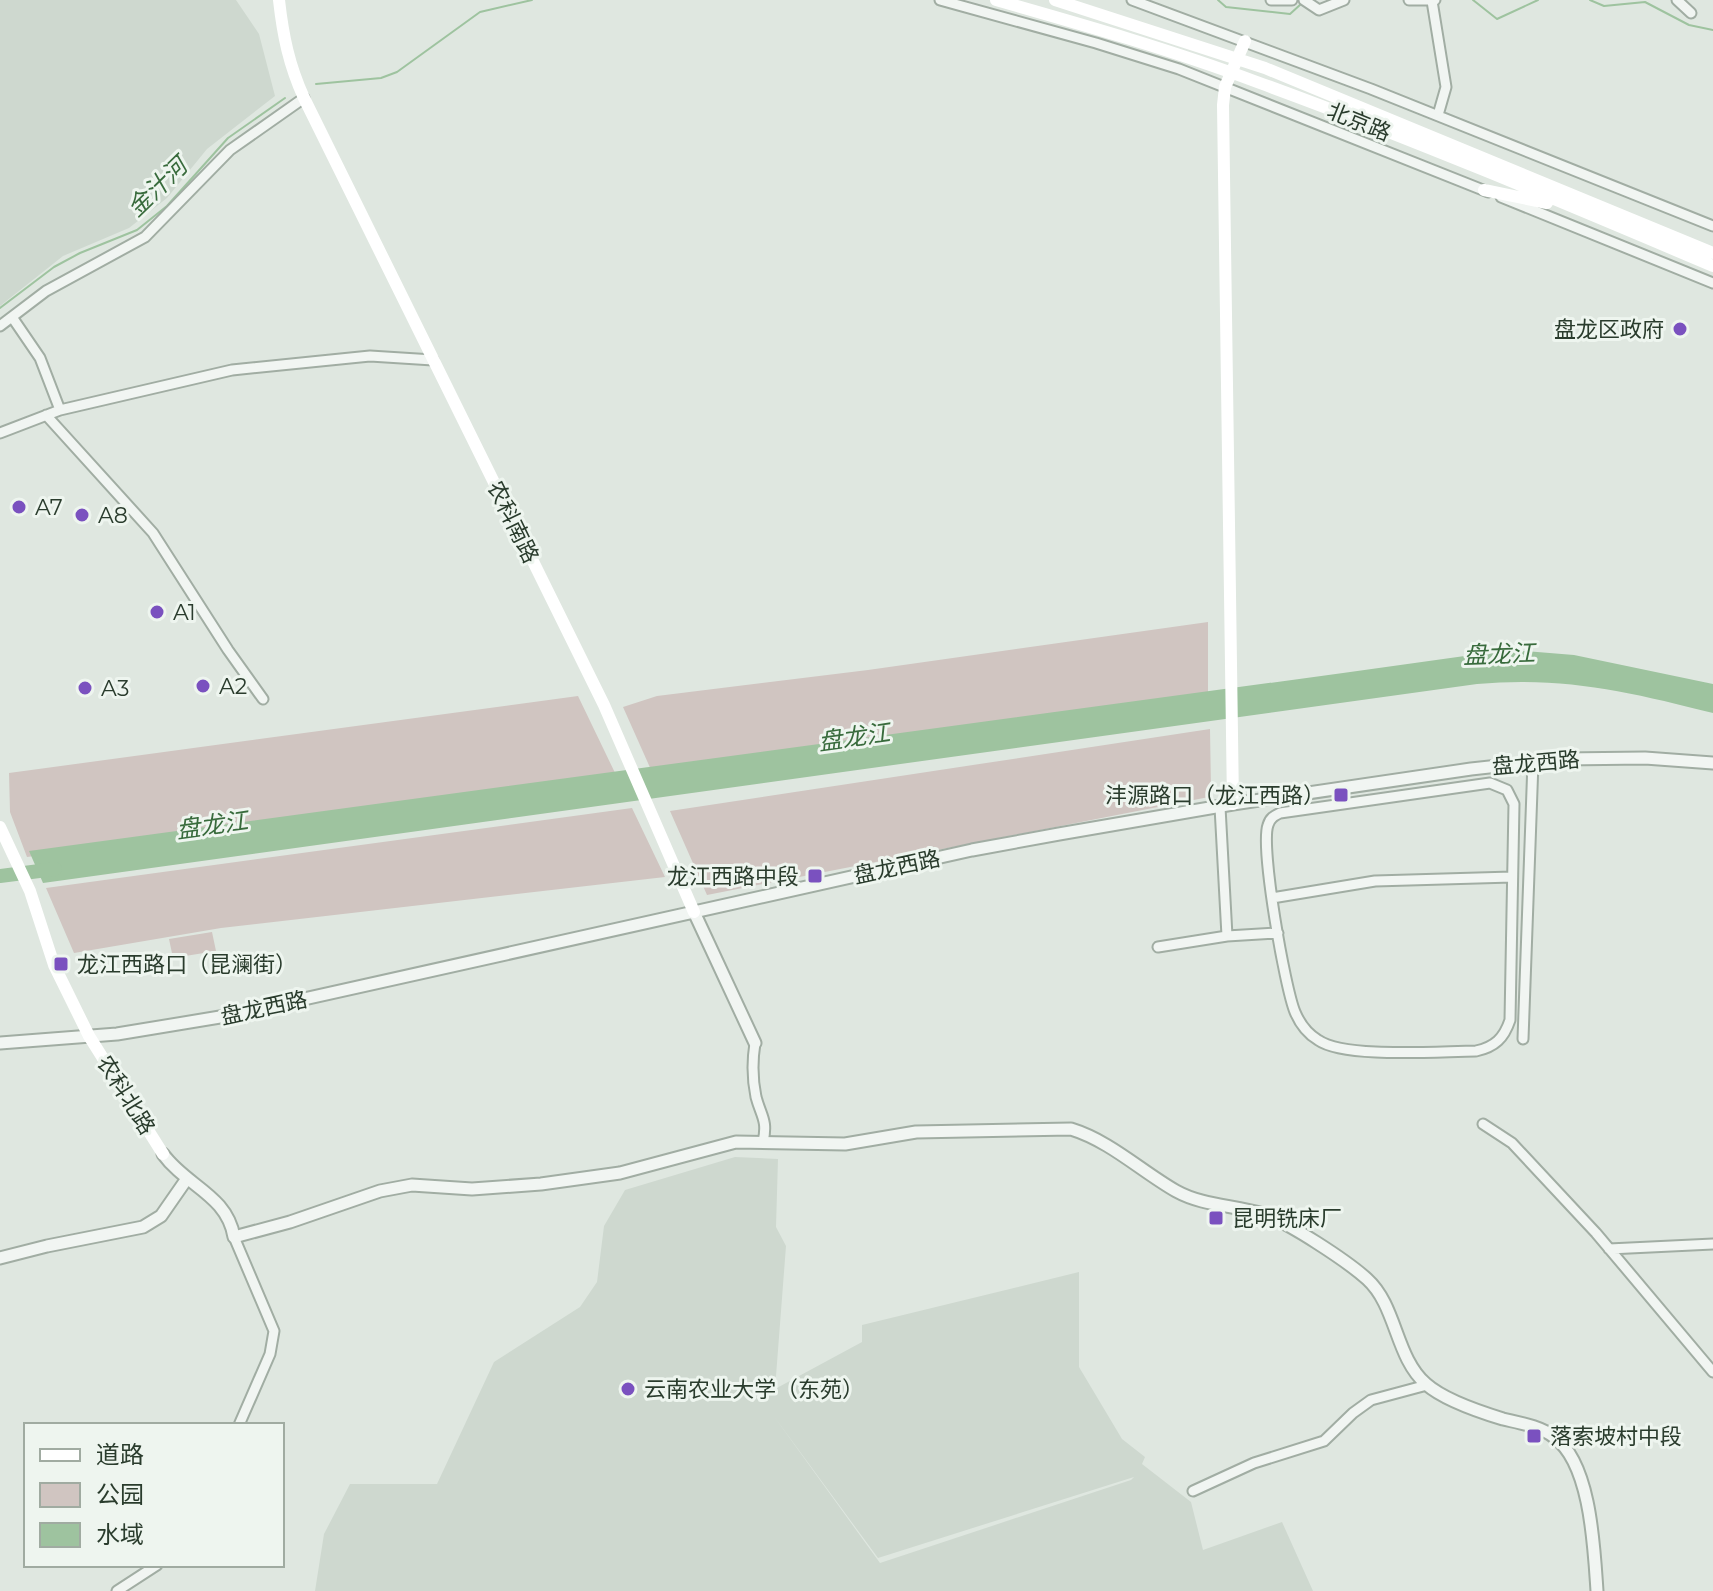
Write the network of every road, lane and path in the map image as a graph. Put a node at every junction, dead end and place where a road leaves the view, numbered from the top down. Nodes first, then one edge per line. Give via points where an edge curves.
1 (279, 0) edge
2 (940, 0) edge
3 (996, 0) edge
4 (1055, 0) edge
5 (1133, 0) edge
6 (1271, 0) edge
7 (1292, 0) edge
8 (1344, 0) edge
9 (1409, 0) edge
10 (1434, 0) edge
11 (1677, 0) edge
12 (1307, 2) edge
13 (1691, 13) dead end
14 (1245, 41) junction
15 (1236, 58) junction
16 (1231, 73) junction
17 (1225, 87) junction
18 (304, 98) junction
19 (1438, 115) junction
20 (1484, 190) junction
21 (1577, 208) junction
22 (1713, 226) edge
23 (1713, 253) edge
24 (1713, 266) edge
25 (1713, 283) edge
26 (12, 317) junction
27 (0, 326) edge
28 (433, 360) junction
29 (60, 410) junction
30 (46, 415) junction
31 (0, 433) edge
32 (263, 699) dead end
33 (1533, 762) junction
34 (1713, 763) edge
35 (1226, 806) junction
36 (2, 836) edge
37 (1512, 877) junction
38 (1272, 898) junction
39 (694, 912) junction
40 (1278, 933) junction
41 (1227, 936) junction
42 (1158, 947) dead end
43 (85, 1036) junction
44 (1523, 1039) dead end
45 (0, 1043) edge
46 (755, 1043) joint
47 (1483, 1124) dead end
48 (763, 1142) junction
49 (163, 1154) joint
50 (186, 1180) junction
51 (234, 1237) junction
52 (1713, 1244) edge
53 (1609, 1249) junction
54 (0, 1258) edge
55 (1713, 1372) edge
56 (1427, 1385) junction
57 (240, 1423) edge
58 (1193, 1491) dead end
59 (154, 1567) edge
60 (117, 1591) edge
61 (1597, 1591) edge

1 - 18 main road, 农科南路 via 284,45
2 - 17 street via 1096,43
3 - 16 main road, 北京路
4 - 15 main road, 北京路
5 - 14 street
6 - 7 street
8 - 12 street via 1319,10
9 - 10 street
10 - 19 street via 1446,87
11 - 13 street
14 - 15 main road
14 - 19 street
15 - 16 main road
15 - 23 main road, 北京路
16 - 17 main road
16 - 21 main road, 北京路
17 - 20 street
17 - 35 main road via 1233,720
18 - 26 street via 230,150 145,237 46,291
18 - 28 main road, 农科南路
19 - 22 street
20 - 21 main road
20 - 25 street
21 - 24 main road, 北京路
26 - 27 street
26 - 29 street via 40,358
28 - 29 street via 370,356 232,370
28 - 39 main road, 农科南路 via 625,751
29 - 30 street
30 - 31 street
30 - 32 street via 153,533
33 - 34 street, 盘龙西路 via 1645,758
33 - 35 street, 盘龙西路
33 - 44 street
35 - 39 street, 盘龙西路 via 972,850
35 - 41 street
36 - 43 main road, 农科北路 via 27,893 46,968
37 - 38 street via 1375,881
37 - 38 street via 1513,800 1501,785 1490,783 1275,815 1266,830
37 - 40 street via 1510,1020 1496,1043 1476,1051 1367,1051 1319,1041 1294,1010
38 - 40 street
39 - 43 street, 盘龙西路 via 262,1009
39 - 46 street, 农科南路
40 - 41 street
41 - 42 street
43 - 45 street, 盘龙西路
43 - 49 main road, 农科北路 via 149,1146
46 - 48 street via 757,1100 766,1120
47 - 53 street via 1512,1143
48 - 51 street via 719,1144 620,1173 541,1184 472,1189 412,1185
48 - 56 street via 845,1144 916,1132 998,1129 1071,1129 1089,1135 1176,1191 1197,1201 1263,1214 1366,1278 1379,1292 1400,1343
49 - 50 street
50 - 51 street via 226,1212
50 - 54 street via 161,1216 143,1227
51 - 57 street via 274,1331 267,1362
52 - 53 street
53 - 55 street
56 - 58 street via 1371,1400 1324,1441 1254,1463
56 - 61 street via 1472,1408 1542,1429 1567,1448 1581,1477
59 - 60 street

